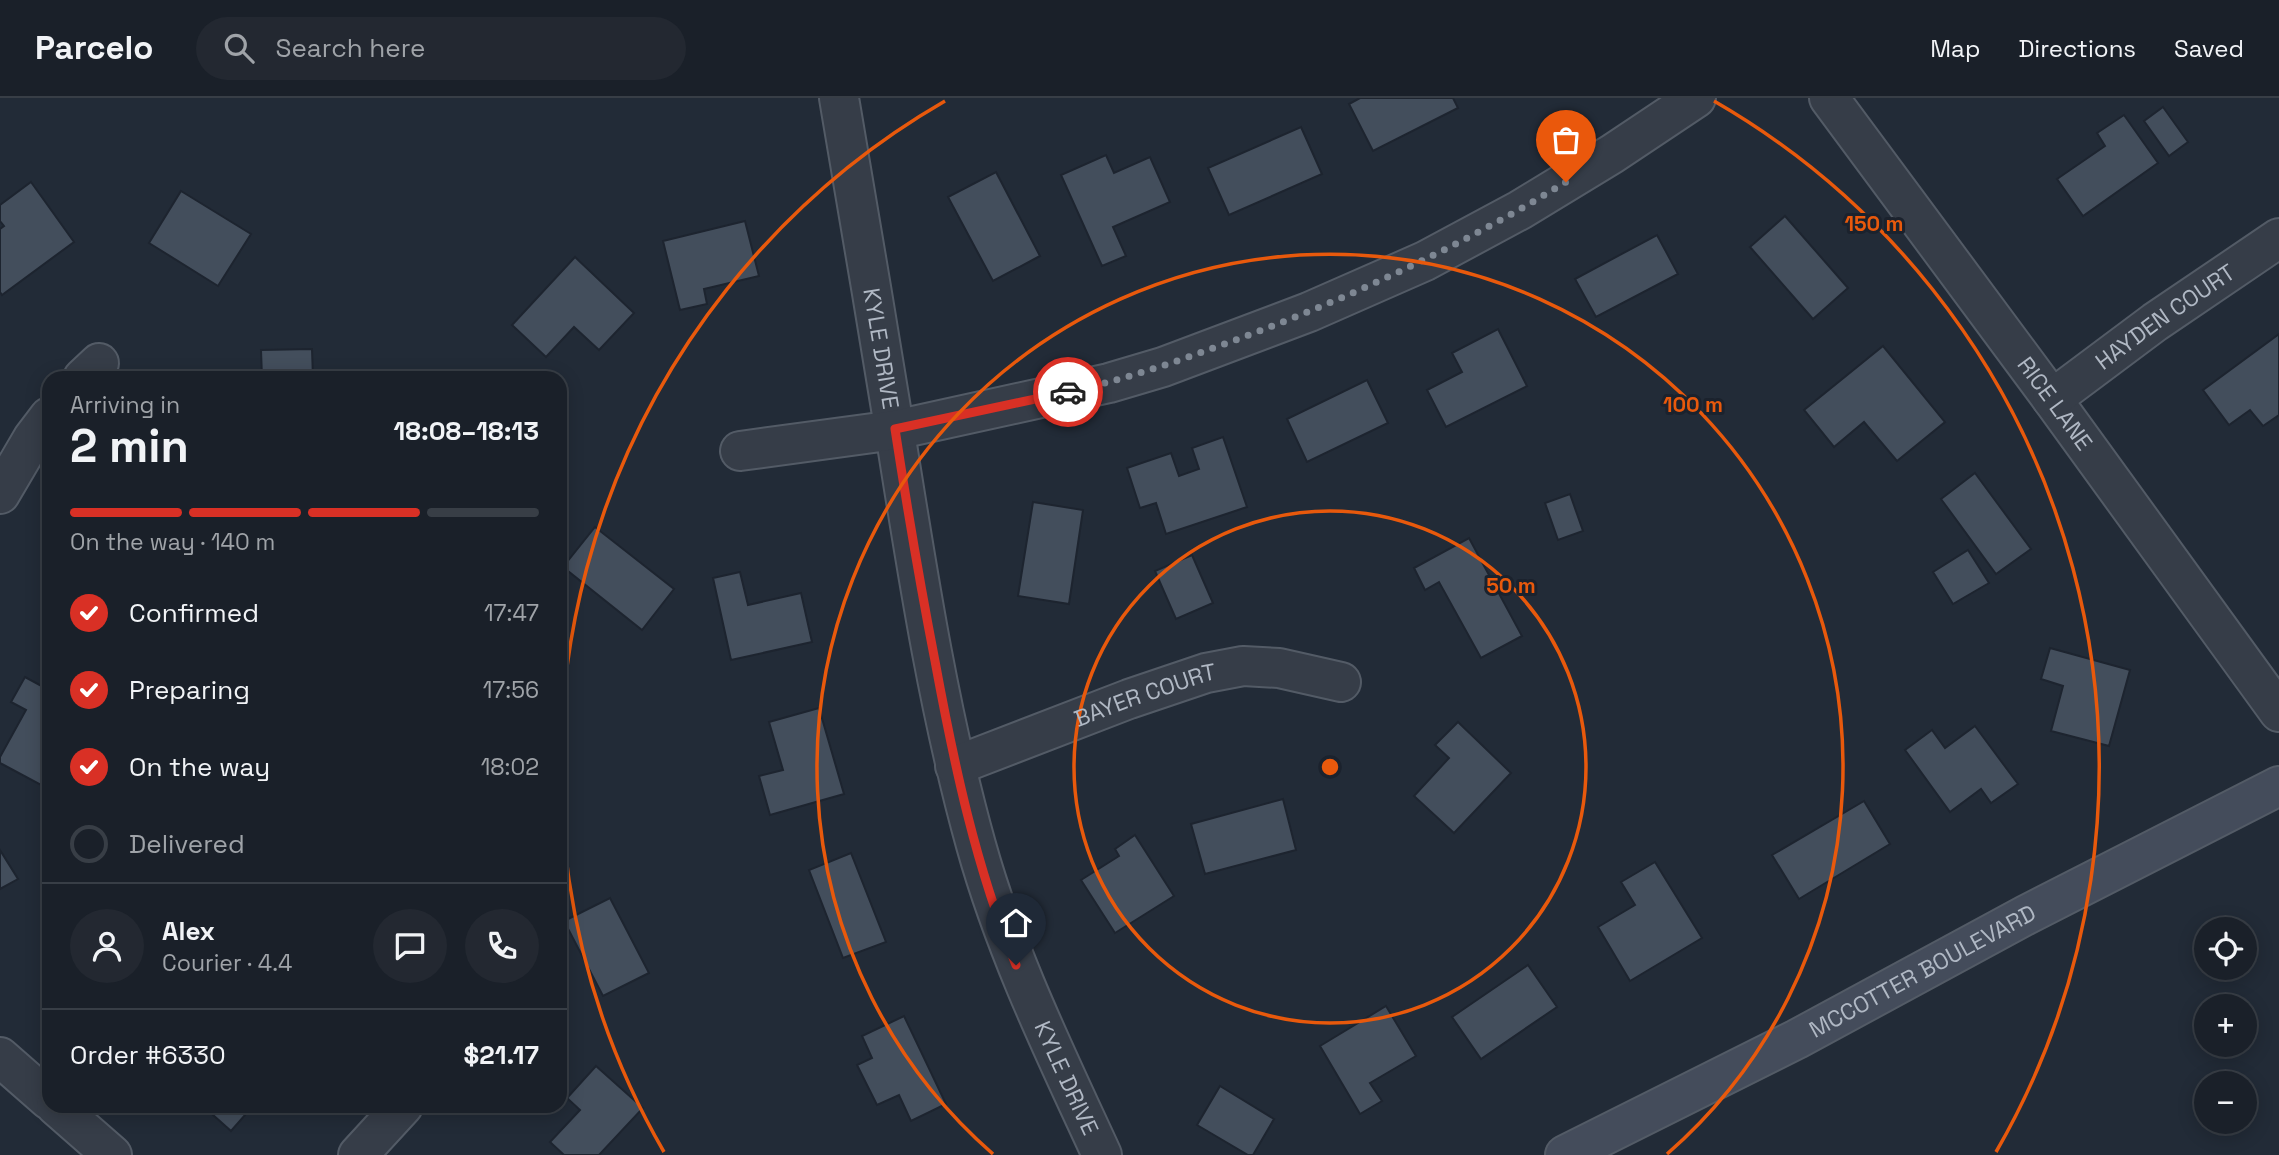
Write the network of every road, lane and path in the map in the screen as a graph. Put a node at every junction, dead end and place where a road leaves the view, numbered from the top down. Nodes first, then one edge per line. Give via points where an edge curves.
1 (839, 98) edge
2 (1696, 98) edge
3 (1829, 98) edge
4 (2279, 238) edge
5 (2052, 399) junction
6 (42, 426) edge
7 (895, 429) junction
8 (740, 450) dead end
9 (0, 494) edge
10 (1341, 682) dead end
11 (2279, 712) edge
12 (955, 766) junction
13 (2279, 786) edge
14 (0, 1057) edge
15 (42, 1094) edge
16 (64, 1113) edge
17 (397, 1113) edge
18 (112, 1155) edge
19 (358, 1155) edge
20 (1102, 1155) edge
21 (1566, 1155) edge

1 - 7 street, KYLE DRIVE
2 - 7 street via 1520,210 1425,261 1309,312 1109,383
3 - 5 street, RICE LANE
4 - 5 street, HAYDEN COURT
5 - 11 street, RICE LANE
6 - 9 street
7 - 8 street
7 - 12 street, KYLE DRIVE
10 - 12 street, BAYER COURT via 1279,668 1243,666 1206,673
12 - 20 street, KYLE DRIVE via 1009,947
13 - 21 street, MCCOTTER BOULEVARD
14 - 15 street
16 - 18 street
17 - 19 street

